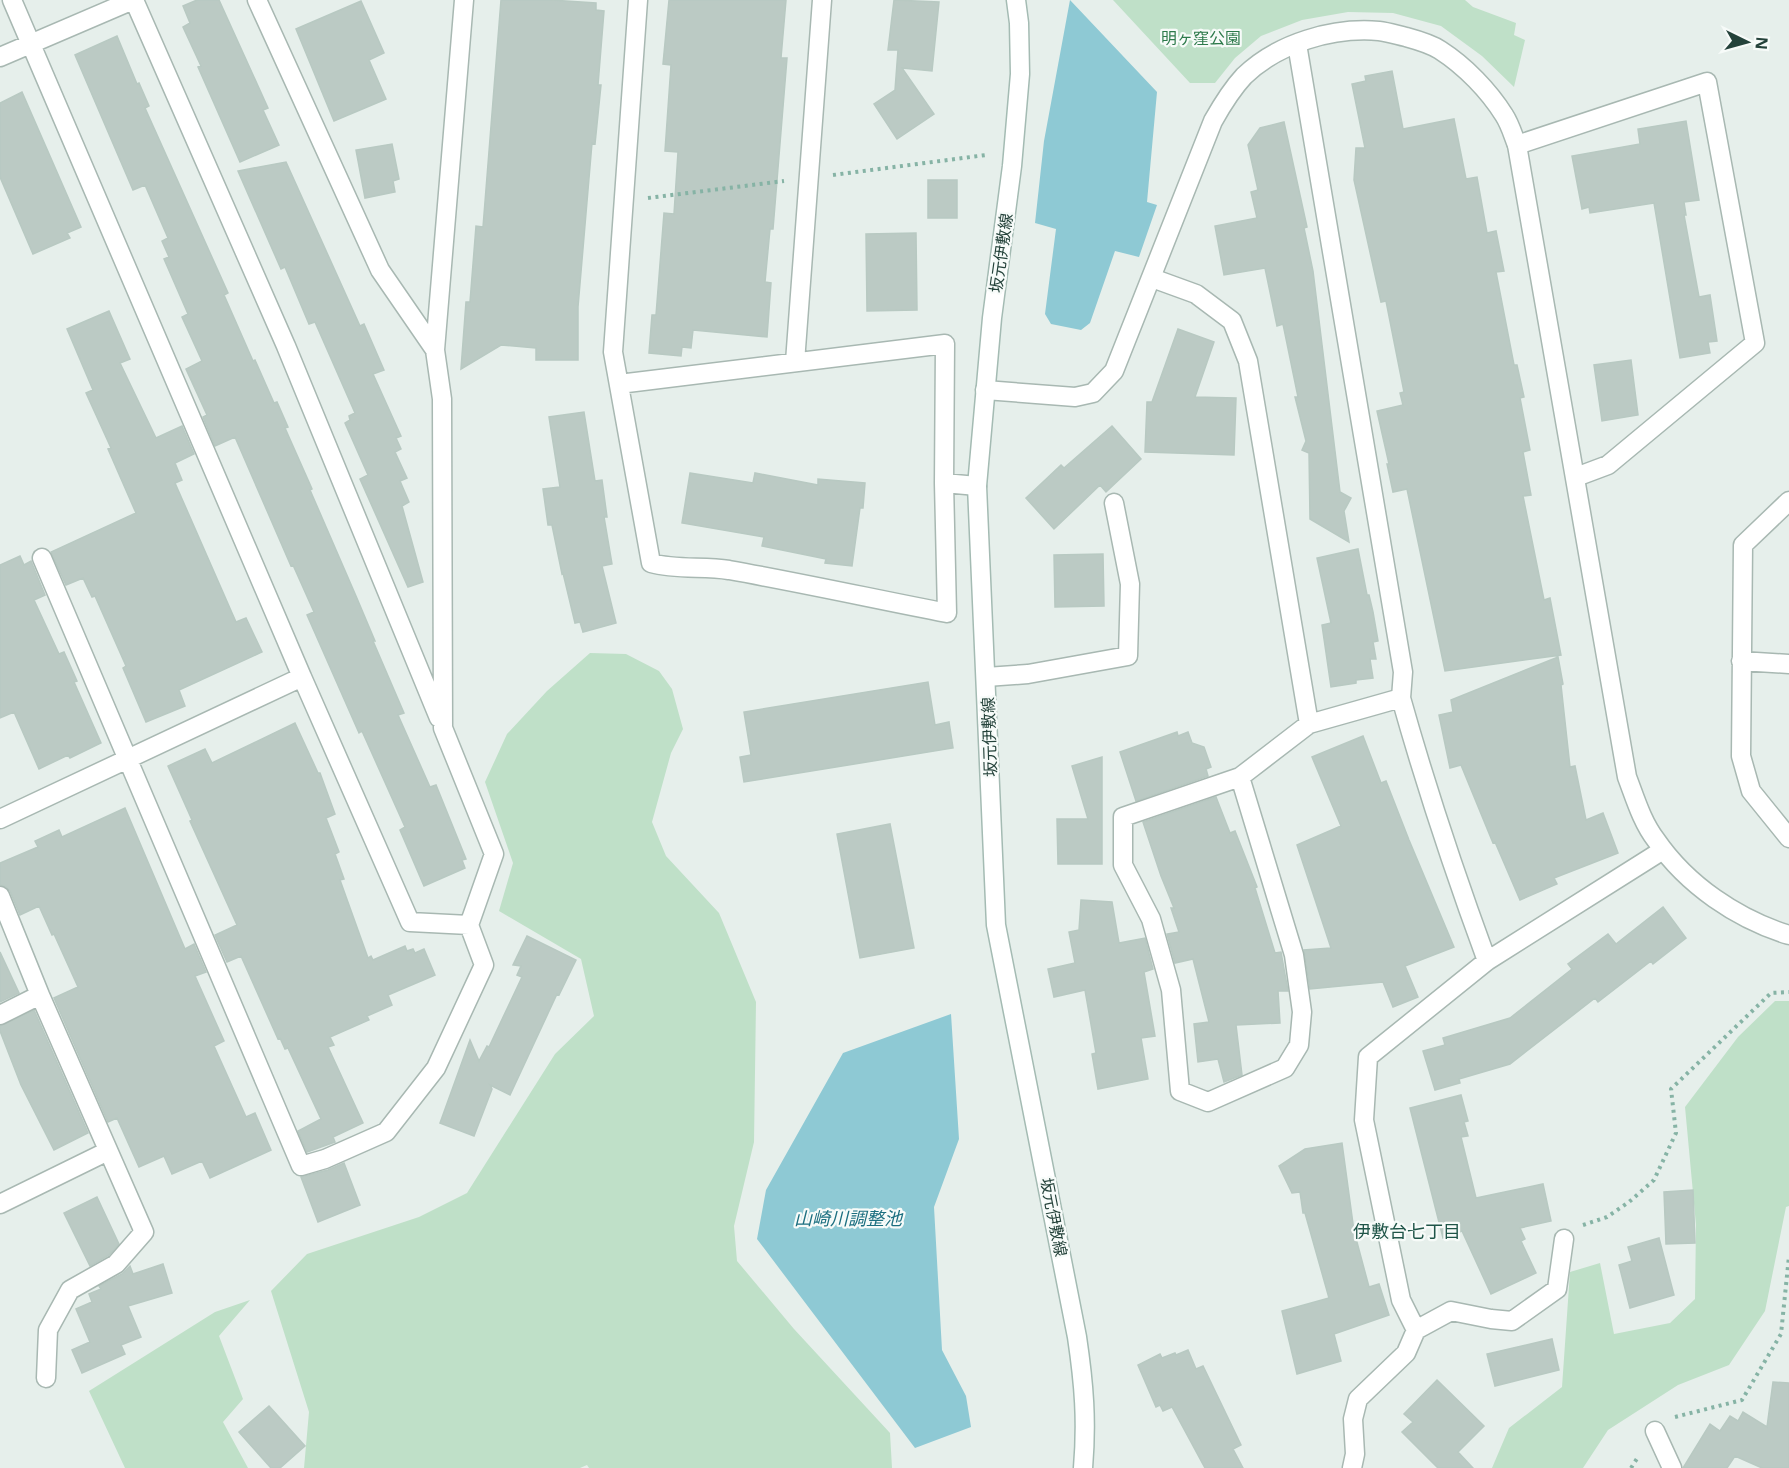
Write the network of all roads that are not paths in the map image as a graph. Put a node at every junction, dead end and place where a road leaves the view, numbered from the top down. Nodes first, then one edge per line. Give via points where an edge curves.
1 (12, 0) edge
2 (134, 0) edge
3 (257, 0) edge
4 (464, 0) edge
5 (638, 0) edge
6 (822, 0) edge
7 (1016, 0) edge
8 (31, 43) junction
9 (1297, 44) junction
10 (0, 57) edge
11 (1517, 145) junction
12 (1152, 278) junction
13 (435, 350) junction
14 (795, 362) junction
15 (619, 384) junction
16 (985, 390) junction
17 (1576, 477) junction
18 (944, 483) junction
19 (977, 486) junction
20 (1789, 501) edge
21 (1114, 503) dead end
22 (42, 558) dead end
23 (1741, 661) junction
24 (1789, 664) edge
25 (302, 677) junction
26 (986, 677) junction
27 (1401, 698) junction
28 (1309, 724) junction
29 (443, 728) junction
30 (128, 757) junction
31 (1240, 777) junction
32 (0, 819) edge
33 (1789, 838) edge
34 (1663, 850) junction
35 (0, 896) edge
36 (469, 925) junction
37 (1789, 935) edge
38 (1487, 961) junction
39 (40, 995) junction
40 (0, 1015) edge
41 (108, 1151) junction
42 (0, 1204) edge
43 (1564, 1239) road end
44 (1416, 1330) junction
45 (46, 1378) dead end
46 (1655, 1431) road end
47 (1083, 1468) edge
48 (1352, 1468) edge
49 (1672, 1468) edge

1 - 8 street
2 - 8 street
2 - 29 street via 286,346
3 - 13 street via 380,270
4 - 13 street
5 - 15 street via 613,352
6 - 14 street
7 - 16 street, 坂元伊敷線 via 1018,97
8 - 10 street
8 - 25 street
9 - 11 street via 1351,30 1381,31 1439,49 1486,91 1506,117
9 - 12 street via 1260,62 1227,96 1213,121
9 - 27 street via 1403,672
11 - 17 street
11 - 17 street via 1707,82 1755,343 1608,465
12 - 16 street via 1114,371 1093,393 1075,397
12 - 28 street via 1196,294 1232,321 1248,361
13 - 29 street via 441,399
14 - 15 street
14 - 18 street via 945,344
15 - 18 street via 651,563 753,574 947,613
16 - 19 street, 坂元伊敷線
17 - 34 street via 1627,777 1638,807
18 - 19 street
19 - 26 street, 坂元伊敷線
20 - 23 street via 1743,545
21 - 26 street via 1130,584 1128,656 1028,674
22 - 30 street
23 - 24 street
23 - 33 street via 1741,756 1751,791
25 - 30 street
25 - 36 street via 410,921
26 - 47 street, 坂元伊敷線 via 996,925 1077,1337 1085,1391
27 - 28 street
27 - 38 street via 1420,766
28 - 31 street
29 - 36 street via 494,854
30 - 32 street
30 - 36 street via 301,1166 386,1132 436,1068 484,965
31 - 31 street via 1123,817 1123,865 1151,919 1171,990 1180,1091 1208,1102 1285,1068 1299,1045 1302,1012 1294,955
34 - 37 street via 1707,893 1754,923
34 - 38 street
35 - 39 street
38 - 44 street via 1368,1057 1364,1120 1401,1300
39 - 40 street
39 - 41 street
41 - 42 street
41 - 45 street via 144,1232 116,1264 70,1290 48,1330
43 - 44 street via 1557,1289 1512,1321 1451,1311
44 - 48 street via 1406,1353 1358,1399 1353,1419
46 - 49 street

